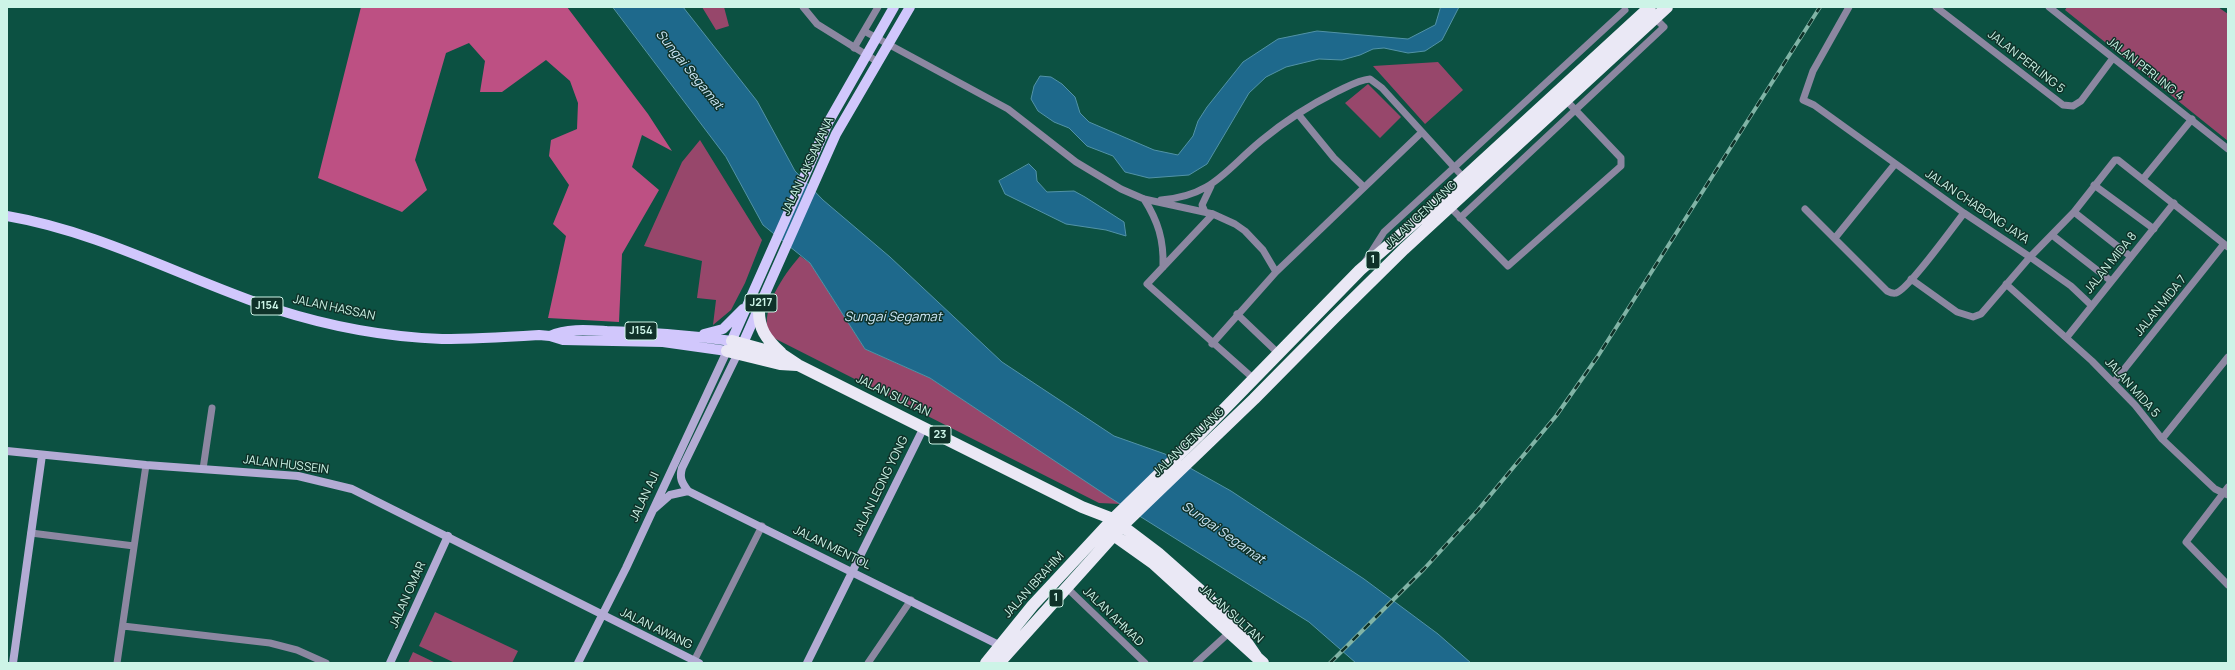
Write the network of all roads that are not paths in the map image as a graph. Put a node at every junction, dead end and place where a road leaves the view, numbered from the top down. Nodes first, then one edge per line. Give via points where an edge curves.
1 (803, 7) edge
2 (878, 7) edge
3 (894, 7) edge
4 (910, 7) edge
5 (1667, 7) edge
6 (1849, 7) edge
7 (1936, 7) edge
8 (2049, 7) edge
9 (2061, 7) edge
10 (1623, 8) edge
11 (1652, 12) edge
12 (2057, 14) junction
13 (1635, 20) junction
14 (864, 30) junction
15 (878, 36) junction
16 (889, 43) junction
17 (854, 48) junction
18 (867, 55) junction
19 (2113, 58) junction
20 (878, 62) junction
21 (1557, 91) junction
22 (1566, 100) junction
23 (1575, 109) junction
24 (1298, 114) junction
25 (2192, 119) junction
26 (1422, 132) junction
27 (2228, 149) edge
28 (1895, 164) junction
29 (1454, 167) junction
30 (1464, 178) junction
31 (2143, 179) junction
32 (2094, 185) junction
33 (1211, 186) junction
34 (1364, 187) junction
35 (1144, 198) junction
36 (1158, 201) junction
37 (2174, 203) junction
38 (1450, 208) junction
39 (1804, 209) dead end
40 (1205, 212) junction
41 (2074, 212) junction
42 (1964, 213) junction
43 (1213, 214) junction
44 (7, 216) edge
45 (1460, 218) junction
46 (2154, 229) junction
47 (2052, 235) junction
48 (1834, 238) junction
49 (2226, 246) edge
50 (2130, 256) junction
51 (2030, 257) junction
52 (1163, 266) junction
53 (1360, 270) junction
54 (1276, 272) junction
55 (1912, 279) junction
56 (2111, 281) junction
57 (1347, 284) junction
58 (2006, 284) junction
59 (1357, 295) junction
60 (755, 304) junction
61 (2091, 305) junction
62 (1237, 314) junction
63 (1316, 315) junction
64 (1334, 318) junction
65 (550, 336) junction
66 (695, 336) junction
67 (2067, 337) junction
68 (1212, 344) junction
69 (735, 347) junction
70 (1279, 354) junction
71 (783, 355) junction
72 (2228, 357) edge
73 (798, 365) junction
74 (1254, 379) junction
75 (2114, 382) junction
76 (212, 408) dead end
77 (924, 427) junction
78 (2162, 439) junction
79 (1203, 440) junction
80 (7, 451) edge
81 (42, 455) junction
82 (146, 465) junction
83 (203, 469) junction
84 (688, 491) junction
85 (2227, 492) edge
86 (654, 509) junction
87 (762, 526) junction
88 (1113, 527) junction
89 (31, 533) junction
90 (448, 536) junction
91 (134, 546) junction
92 (852, 572) junction
93 (2228, 585) edge
94 (1066, 587) junction
95 (911, 600) junction
96 (603, 616) junction
97 (123, 626) junction
98 (1232, 630) junction
99 (999, 645) junction
100 (1260, 659) edge
101 (582, 662) edge
102 (695, 662) edge
103 (13, 663) edge
104 (117, 663) edge
105 (326, 663) edge
106 (390, 663) edge
107 (807, 663) edge
108 (868, 663) edge
109 (986, 663) edge
110 (999, 663) edge
111 (1145, 663) edge
112 (1196, 663) edge

1 - 17 street via 817,24
2 - 14 street
3 - 15 main road, JALAN LAKSAMANA
4 - 16 main road, JALAN LAKSAMANA
5 - 11 highway, JALAN GENUANG / 1
6 - 28 street, JALAN CHABONG JAYA via 1813,71 1803,100 1814,105
7 - 19 street, JALAN PERLING 5 via 2063,105 2073,106 2081,101
8 - 12 street, JALAN PERLING 4
9 - 12 street
10 - 13 street
10 - 29 street
11 - 13 highway, JALAN GENUANG / 1
11 - 22 highway, JALAN GENUANG / 1
11 - 23 street via 1664,27
12 - 19 street, JALAN PERLING 4
13 - 21 highway, JALAN GENUANG / 1
14 - 15 street
14 - 17 street
15 - 16 street
15 - 18 main road, JALAN LAKSAMANA
16 - 20 main road, JALAN LAKSAMANA
16 - 35 street via 1008,109 1096,175
17 - 18 street
18 - 20 street
18 - 60 main road, JALAN LAKSAMANA via 817,146 769,259
19 - 25 street, JALAN PERLING 4
20 - 60 main road, JALAN LAKSAMANA / J217 via 827,152 779,262
21 - 22 street
21 - 30 highway, JALAN GENUANG / 1
22 - 23 street
22 - 38 highway, JALAN GENUANG / 1
23 - 45 street
23 - 45 street via 1621,158 1621,166 1512,265 1505,265
24 - 26 street via 1326,97 1370,79 1379,85
24 - 33 street via 1263,139
24 - 34 street via 1334,158
25 - 27 street, JALAN PERLING 4
25 - 31 street
26 - 29 street
26 - 34 street
28 - 42 street, JALAN CHABONG JAYA
28 - 48 street
29 - 30 street
29 - 53 street via 1384,232
30 - 53 highway, JALAN GENUANG / 1
31 - 32 street via 2115,160
31 - 37 street
32 - 41 street
32 - 46 street
33 - 36 street via 1189,196
33 - 40 street via 1202,205
34 - 54 street
35 - 36 street
35 - 52 street via 1154,214 1161,233
36 - 40 street via 1179,208
37 - 46 street, JALAN MIDA 8
37 - 49 street
38 - 45 street
38 - 59 highway, JALAN GENUANG / 1
39 - 48 street
40 - 43 street
41 - 47 street
41 - 50 street
42 - 51 street, JALAN CHABONG JAYA
42 - 55 street
43 - 52 street
43 - 54 street via 1245,231 1263,250
44 - 65 main road, JALAN HASSAN / J154 via 52,225 260,303 331,323 388,333 440,338
46 - 50 street, JALAN MIDA 8
47 - 51 street
47 - 56 street
48 - 55 street via 1886,292 1896,293
49 - 75 street, JALAN MIDA 7
50 - 56 street, JALAN MIDA 8
51 - 58 street, JALAN CHABONG JAYA
51 - 61 street via 2071,286
52 - 68 street via 1146,284
53 - 57 highway, JALAN GENUANG / 1
54 - 62 street
55 - 58 street, JALAN CHABONG JAYA via 1957,312 1973,317 1980,314
56 - 61 street, JALAN MIDA 8
57 - 59 highway via 1345,293
57 - 63 highway, JALAN GENUANG / 1
58 - 67 street, JALAN MIDA 5
59 - 64 highway, JALAN GENUANG / 1
60 - 66 main road via 723,329
60 - 69 main road, JALAN LAKSAMANA
60 - 71 highway via 764,335
61 - 67 street, JALAN MIDA 8
62 - 68 street
62 - 70 street
63 - 64 highway via 1325,312
63 - 70 highway, JALAN GENUANG / 1
64 - 79 highway, JALAN GENUANG / 1 via 1254,399
65 - 66 main road, JALAN HASSAN / J154 via 562,331 594,330
65 - 69 main road, JALAN HASSAN / J154 via 563,340 663,342
66 - 69 main road, JALAN HASSAN / J154
67 - 75 street, JALAN MIDA 5
68 - 74 street
69 - 71 highway, JALAN SULTAN / 23
69 - 73 highway, JALAN SULTAN / 23 via 780,364
69 - 84 main road, JALAN AJI via 682,468 681,481
69 - 86 main road, JALAN AJI
70 - 74 highway, JALAN GENUANG / 1
71 - 73 highway, JALAN SULTAN / 23
72 - 78 street, JALAN MIDA 5
73 - 77 highway, JALAN SULTAN / 23
74 - 79 highway, JALAN GENUANG / 1
75 - 78 street, JALAN MIDA 5
76 - 83 street
77 - 88 highway, JALAN SULTAN / 23 via 1082,507
77 - 92 main road, JALAN LEONG YONG
78 - 85 street via 2215,489
79 - 88 highway, JALAN GENUANG / 1
80 - 81 main road, JALAN HUSSEIN
81 - 82 main road, JALAN HUSSEIN
81 - 89 main road
82 - 83 main road, JALAN HUSSEIN
82 - 91 street
83 - 90 main road, JALAN HUSSEIN via 298,476 352,488
84 - 86 main road via 670,495
84 - 87 main road, JALAN MENTOL
85 - 93 street via 2186,542
86 - 96 main road, JALAN AJI
87 - 92 main road, JALAN MENTOL
87 - 102 street
88 - 94 highway, JALAN IBRAHIM / 1
88 - 98 highway, JALAN SULTAN / 23 via 1201,592
88 - 99 highway, JALAN IBRAHIM / 1
89 - 91 street
89 - 103 main road
90 - 96 main road, JALAN HUSSEIN
90 - 106 main road, JALAN OMAR
91 - 97 street
92 - 95 main road, JALAN MENTOL
92 - 107 main road, JALAN LEONG YONG
94 - 110 highway, JALAN IBRAHIM / 1
94 - 111 street, JALAN AHMAD
95 - 99 main road, JALAN MENTOL
95 - 108 street
96 - 101 main road, JALAN AJI
96 - 102 main road, JALAN AWANG
97 - 104 street
97 - 105 street via 270,643 297,650
98 - 100 highway, JALAN SULTAN / 23
98 - 112 street
99 - 109 highway, JALAN IBRAHIM / 1

